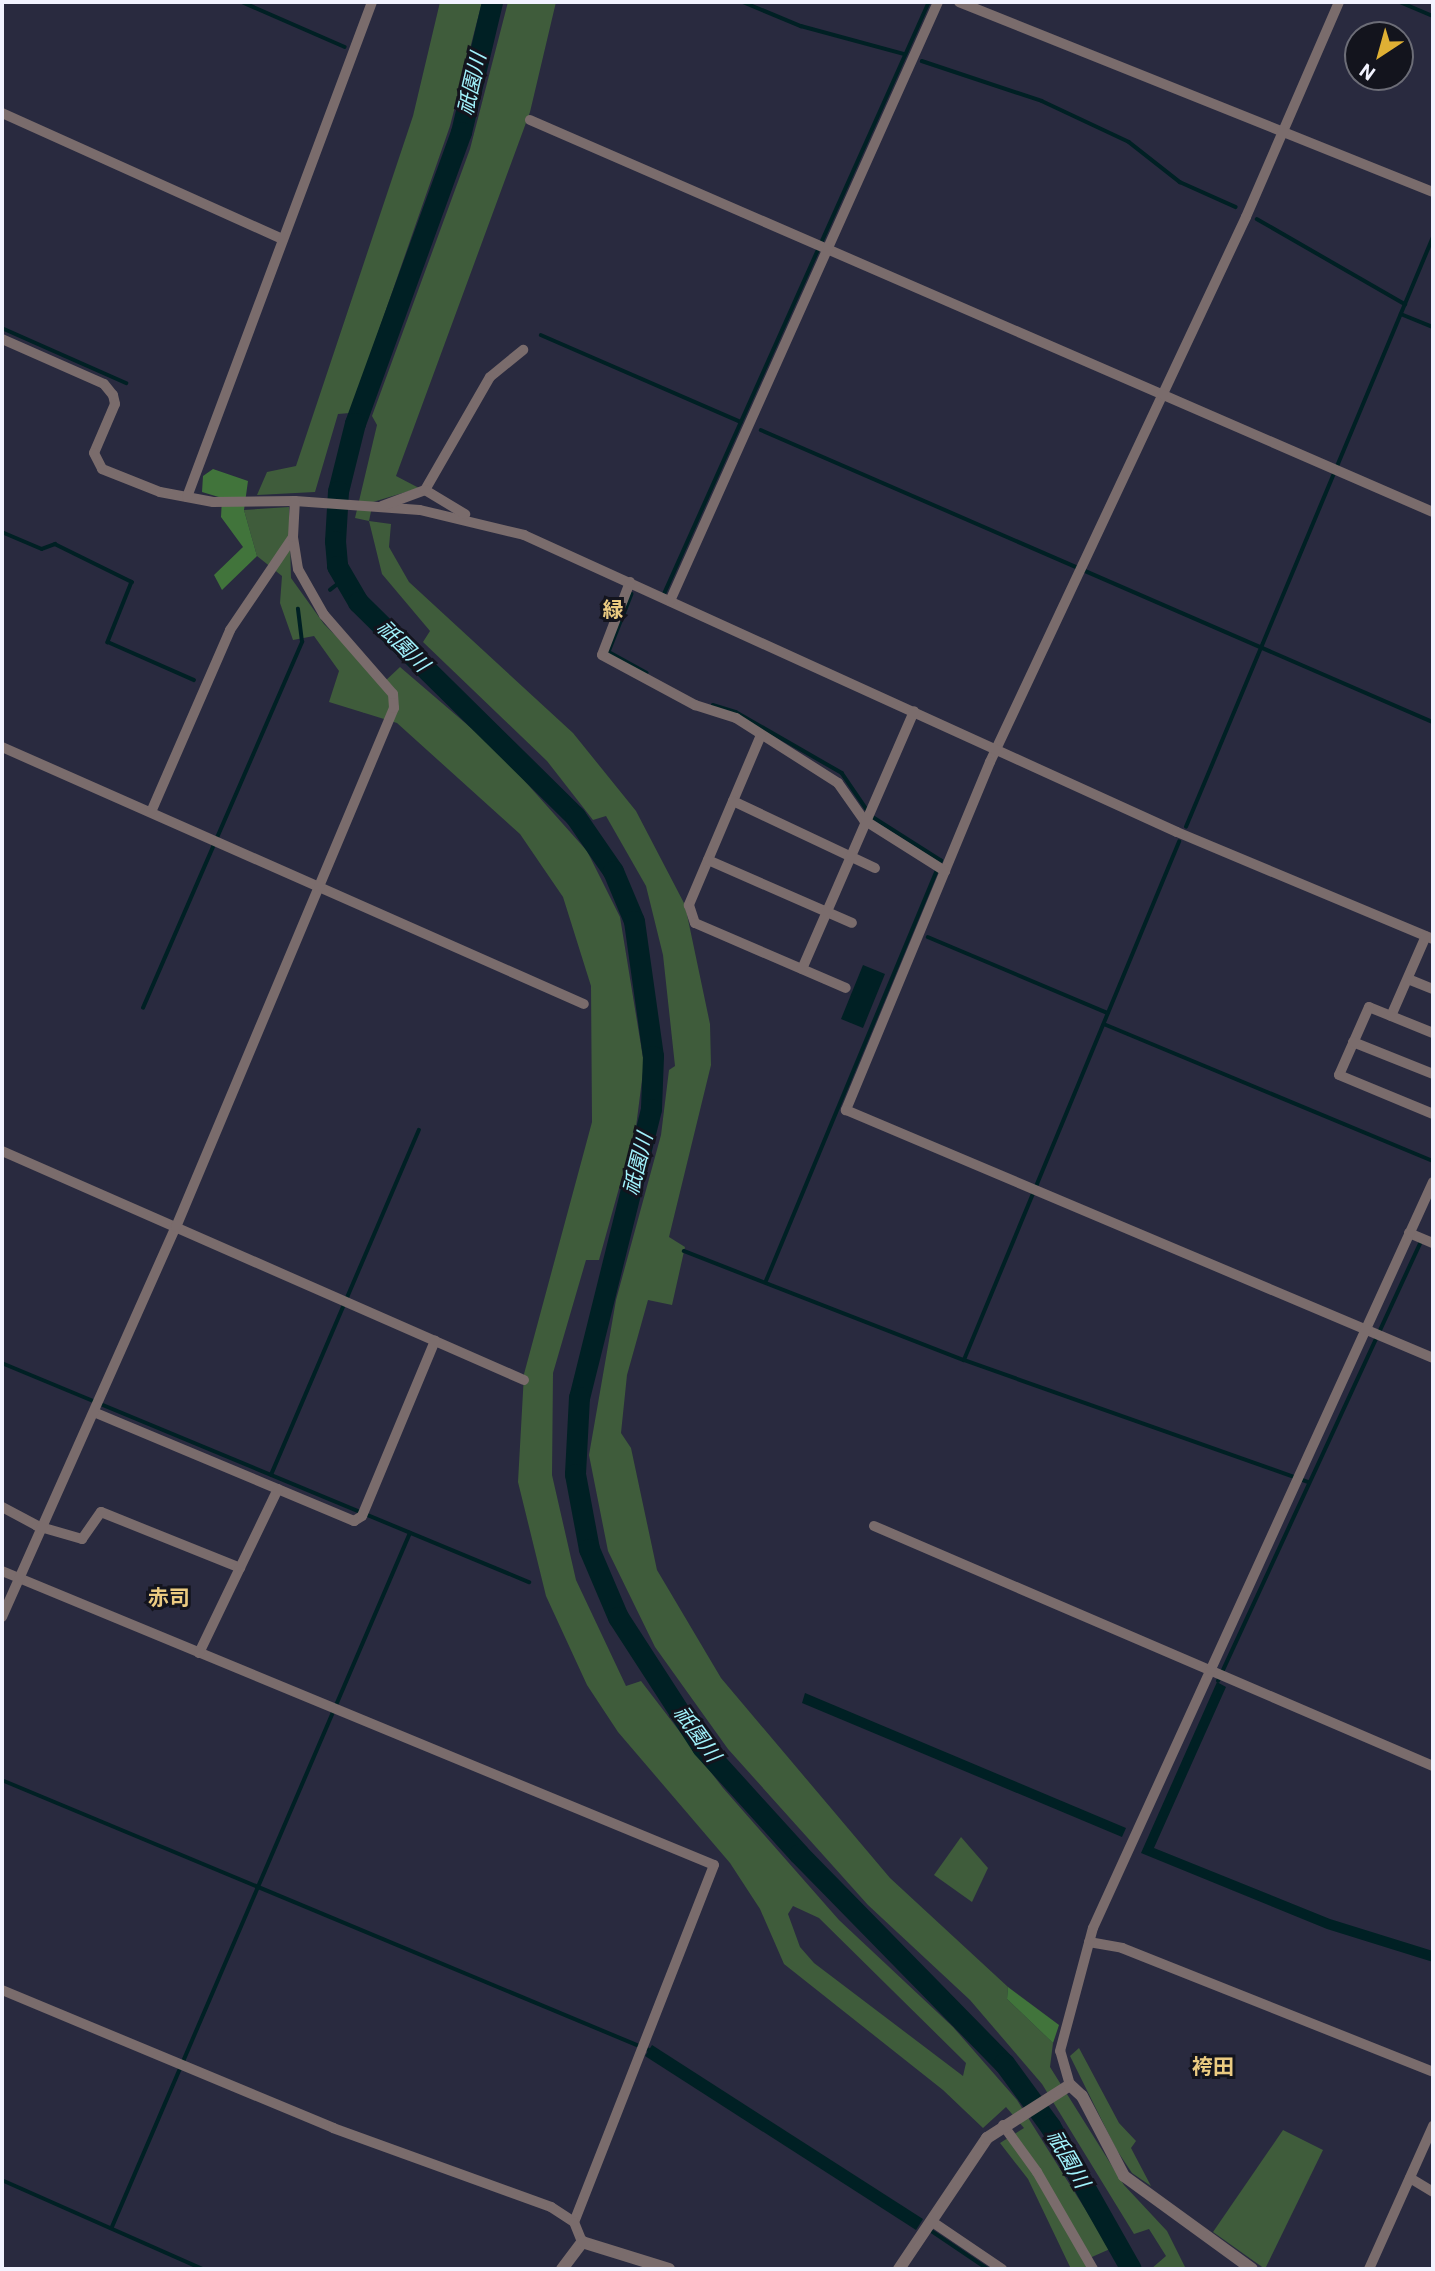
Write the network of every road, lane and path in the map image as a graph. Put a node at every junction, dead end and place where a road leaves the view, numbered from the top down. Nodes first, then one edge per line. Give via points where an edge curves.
1 (372, 2) edge
2 (938, 2) edge
3 (959, 2) edge
4 (1339, 2) edge
5 (2, 113) edge
6 (530, 120) dead end
7 (1283, 130) junction
8 (1433, 192) edge
9 (282, 239) junction
10 (831, 250) junction
11 (2, 339) edge
12 (523, 350) dead end
13 (1164, 392) junction
14 (425, 490) junction
15 (187, 497) junction
16 (295, 501) junction
17 (376, 508) junction
18 (1433, 512) edge
19 (473, 519) junction
20 (293, 537) junction
21 (629, 582) junction
22 (670, 601) junction
23 (914, 711) junction
24 (761, 735) junction
25 (2, 747) edge
26 (998, 751) junction
27 (733, 801) junction
28 (150, 812) junction
29 (864, 820) junction
30 (850, 852) junction
31 (708, 860) junction
32 (875, 868) dead end
33 (945, 872) junction
34 (321, 887) junction
35 (827, 910) junction
36 (852, 923) dead end
37 (1430, 937) edge
38 (802, 969) junction
39 (1408, 979) junction
40 (846, 988) dead end
41 (1433, 989) edge
42 (584, 1004) dead end
43 (1391, 1016) junction
44 (1433, 1033) edge
45 (1353, 1042) junction
46 (1433, 1074) edge
47 (1433, 1114) edge
48 (2, 1151) edge
49 (1433, 1182) edge
50 (177, 1227) junction
51 (1409, 1233) junction
52 (1433, 1243) edge
53 (1365, 1329) junction
54 (435, 1341) junction
55 (1433, 1358) edge
56 (524, 1380) dead end
57 (98, 1407) junction
58 (278, 1489) junction
59 (2, 1507) edge
60 (874, 1526) dead end
61 (46, 1527) junction
62 (240, 1568) junction
63 (2, 1571) edge
64 (21, 1579) junction
65 (2, 1617) edge
66 (199, 1653) junction
67 (1210, 1670) junction
68 (1433, 1766) edge
69 (1089, 1941) junction
70 (2, 1990) edge
71 (1433, 2072) edge
72 (1067, 2086) junction
73 (1003, 2125) junction
74 (1433, 2126) edge
75 (1410, 2178) junction
76 (1433, 2192) edge
77 (931, 2221) junction
78 (575, 2222) junction
79 (582, 2242) junction
80 (562, 2269) edge
81 (669, 2269) edge
82 (899, 2269) edge
83 (1002, 2269) edge
84 (1093, 2269) edge
85 (1252, 2269) edge
86 (1369, 2269) edge

1 - 9 street
2 - 10 street
3 - 7 street
4 - 7 street
5 - 9 street
6 - 10 street
7 - 8 street
7 - 13 street
9 - 15 street
10 - 13 street
10 - 22 street
11 - 15 street via 104,384 114,395 94,453 102,469
12 - 14 street via 490,377
13 - 18 street
13 - 26 street
14 - 17 street
14 - 19 street
15 - 16 street via 213,502
16 - 17 street
16 - 20 street
17 - 19 street
19 - 21 street via 524,535
20 - 28 street via 230,631
20 - 34 street via 298,569 313,599 395,701
21 - 22 street
21 - 24 street via 602,655
22 - 23 street
23 - 26 street
23 - 29 street
24 - 27 street
24 - 29 street via 838,783
25 - 28 street
26 - 33 street
26 - 37 street
27 - 30 street
27 - 31 street
28 - 34 street
29 - 30 street
29 - 33 street
30 - 32 street
30 - 35 street
31 - 35 street
31 - 38 street via 689,905 695,923
33 - 53 street via 846,1110
34 - 42 street
34 - 50 street
35 - 36 street
35 - 38 street
37 - 39 street
38 - 40 street
39 - 41 street
39 - 43 street
43 - 44 street
43 - 45 street via 1368,1007
45 - 46 street
45 - 47 street via 1339,1075
48 - 50 street
49 - 51 street
50 - 54 street
50 - 57 street
51 - 52 street
51 - 53 street
53 - 55 street
53 - 67 street
54 - 56 street
54 - 58 street via 364,1512 354,1521
57 - 58 street
57 - 61 street
58 - 62 street
59 - 61 street
60 - 67 street
61 - 62 street via 82,1539 102,1512
61 - 64 street
62 - 66 street
63 - 64 street
64 - 65 street
64 - 66 street
66 - 78 street via 714,1865
67 - 68 street
67 - 69 street
69 - 71 street via 1122,1948
69 - 72 street via 1060,2051
70 - 78 street via 332,2128 551,2207
72 - 73 street
72 - 85 street via 1082,2096 1124,2176
73 - 77 street via 976,2152
73 - 84 street via 1037,2172
74 - 75 street
75 - 76 street
75 - 86 street
77 - 82 street
77 - 83 street
78 - 79 street
79 - 80 street
79 - 81 street

